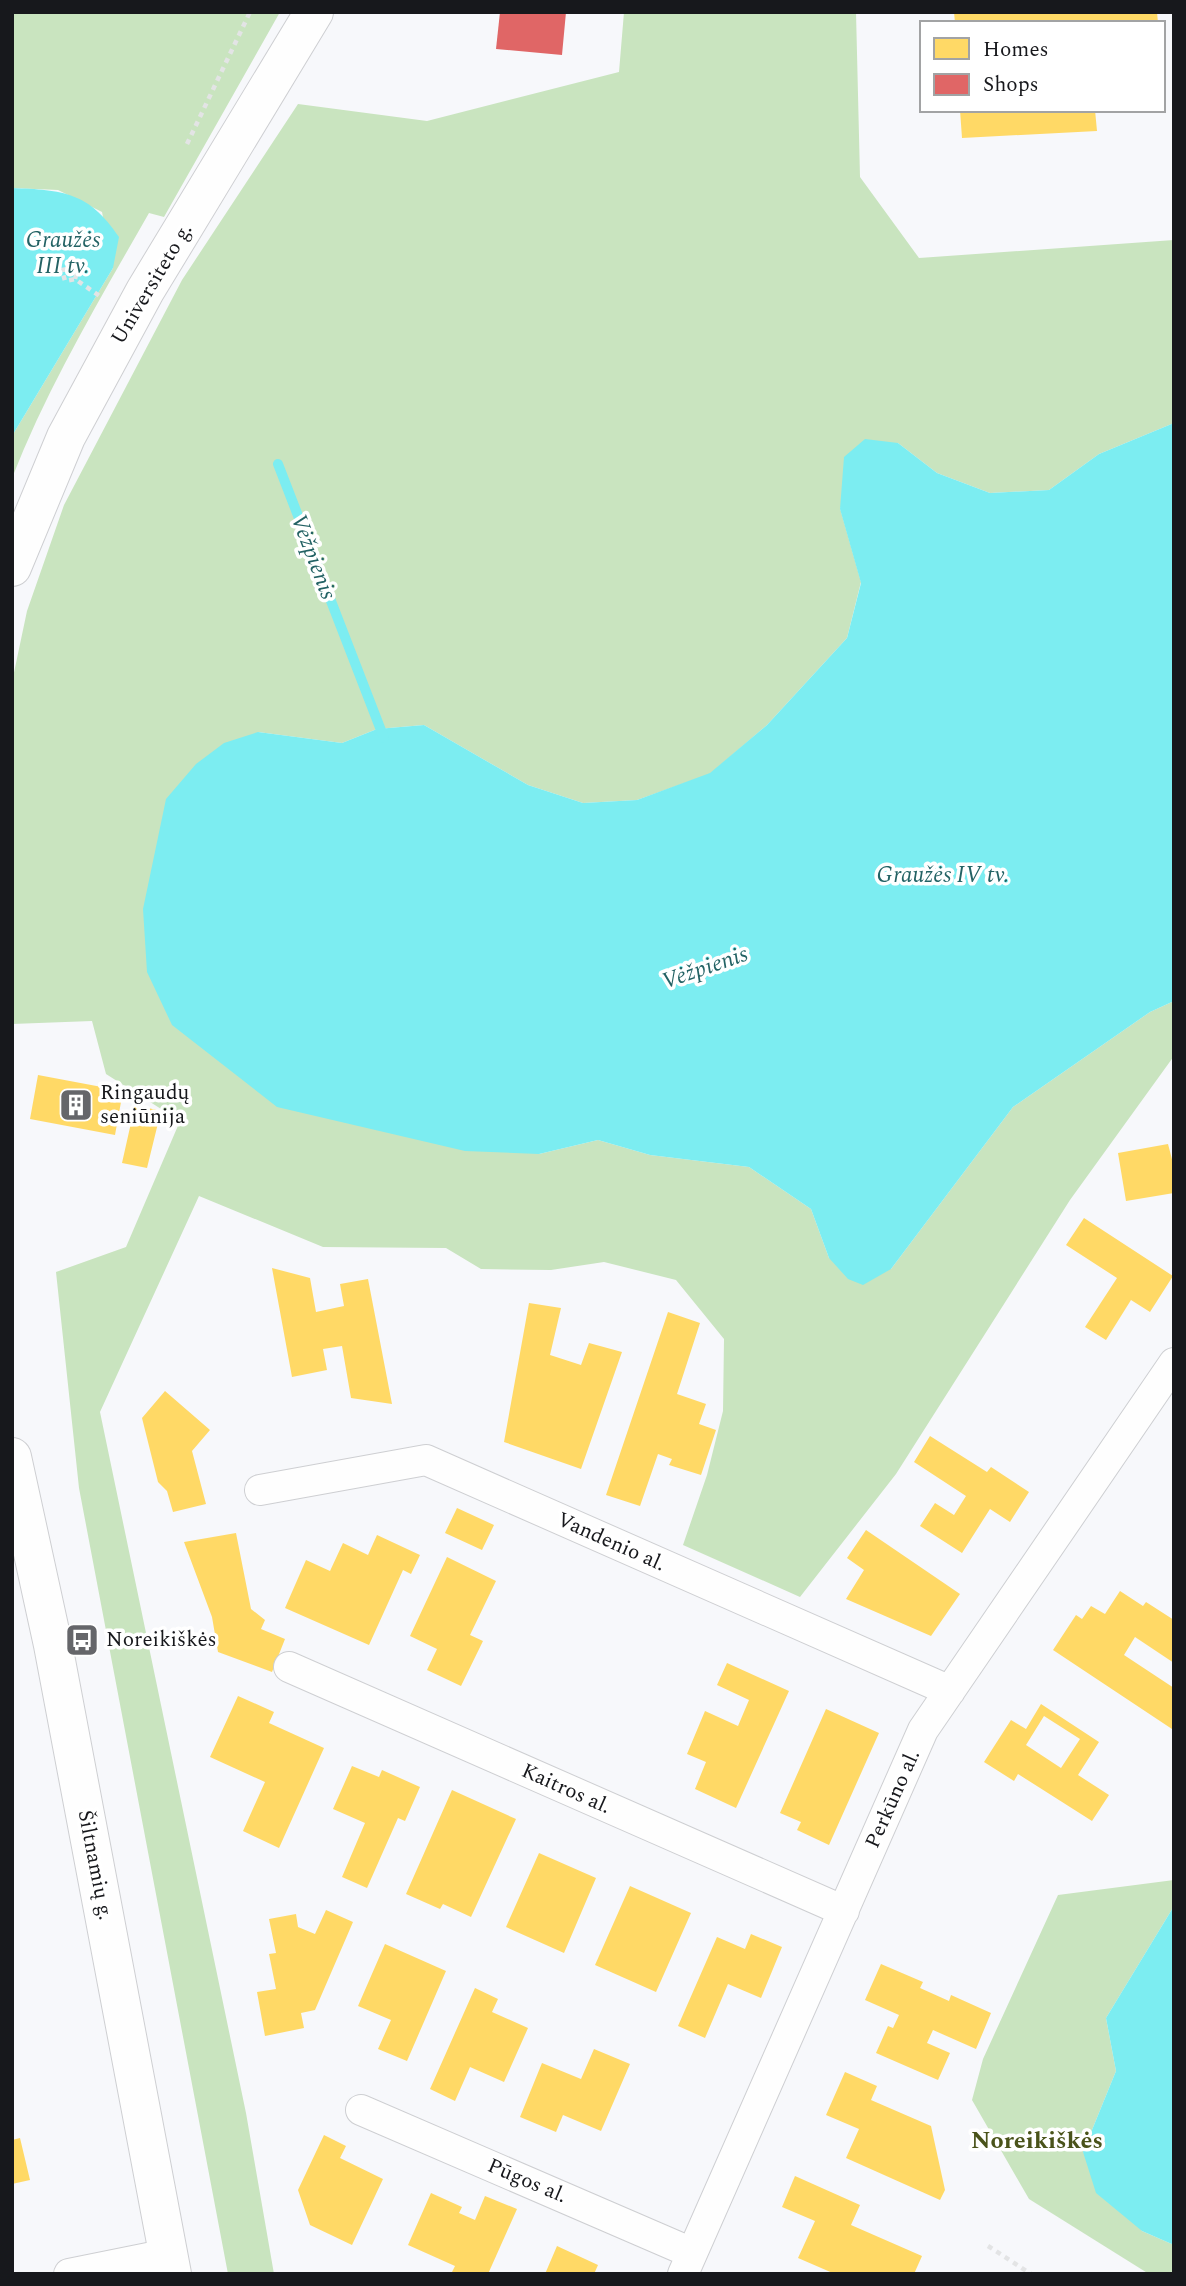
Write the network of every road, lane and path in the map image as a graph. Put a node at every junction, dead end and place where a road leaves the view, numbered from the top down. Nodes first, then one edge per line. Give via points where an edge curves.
1 (314, 12) edge
2 (75, 279) dead end
3 (105, 299) dead end
4 (12, 567) edge
5 (1174, 1363) edge
6 (12, 1457) edge
7 (260, 1490) dead end
8 (289, 1667) dead end
9 (950, 1691) junction
10 (844, 1911) junction
11 (361, 2110) dead end
12 (988, 2246) dead end
13 (688, 2263) edge
14 (170, 2264) edge
15 (69, 2274) edge
16 (1031, 2274) edge

1 - 4 main road, Universiteto g. via 125,328 66,438
2 - 3 path
5 - 9 street, Perkūno al.
6 - 14 main road, Šiltnamių g. via 56,1658
7 - 9 street, Vandenio al. via 426,1460
8 - 10 street, Kaitros al.
9 - 10 street, Perkūno al. via 923,1730
10 - 13 street, Perkūno al.
11 - 13 street, Pūgos al.
12 - 16 path
14 - 15 street

